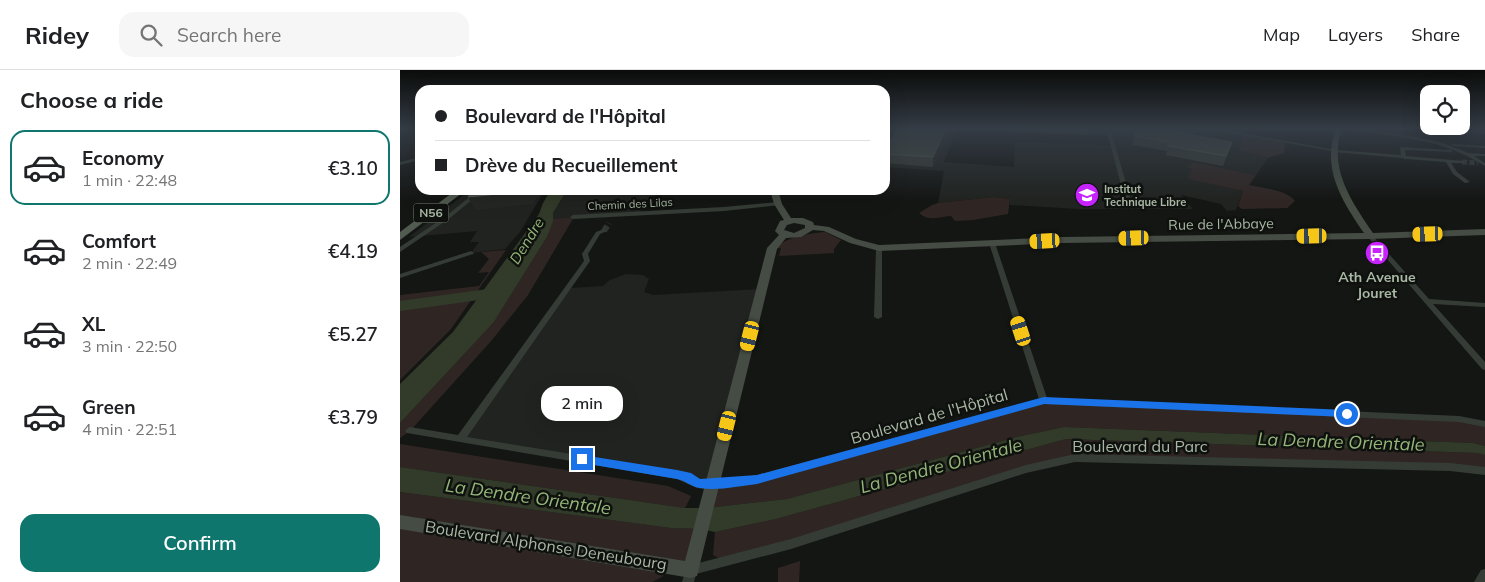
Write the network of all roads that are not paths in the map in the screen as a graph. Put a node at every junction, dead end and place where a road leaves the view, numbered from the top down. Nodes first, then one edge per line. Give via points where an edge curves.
1 (1334, 151) edge
2 (1115, 152) edge
3 (1343, 152) edge
4 (1403, 152) edge
5 (1464, 152) edge
6 (1471, 154) junction
7 (1485, 155) edge
8 (1404, 158) junction
9 (415, 160) edge
10 (1448, 161) junction
11 (1462, 162) tunnel mouth
12 (400, 164) edge
13 (1482, 164) edge
14 (1467, 182) dead end
15 (448, 195) edge
16 (455, 195) edge
17 (475, 195) edge
18 (775, 195) edge
19 (1128, 200) dead end
20 (778, 204) junction
21 (614, 215) junction
22 (573, 217) dead end
23 (789, 221) junction
24 (609, 223) tunnel mouth
25 (810, 226) junction
26 (400, 230) edge
27 (604, 230) tunnel mouth
28 (1485, 232) edge
29 (784, 235) junction
30 (400, 236) edge
31 (1370, 236) junction
32 (992, 243) junction
33 (879, 248) junction
34 (400, 250) edge
35 (471, 253) dead end
36 (400, 276) edge
37 (1428, 301) junction
38 (1485, 305) edge
39 (878, 317) dead end
40 (1485, 367) edge
41 (1044, 401) junction
42 (1485, 424) edge
43 (410, 431) dead end
44 (460, 439) junction
45 (1485, 471) edge
46 (712, 488) junction
47 (400, 522) edge
48 (692, 569) edge
49 (1485, 574) edge
50 (1480, 582) edge

1 - 31 street via 1335,172 1347,201
2 - 19 street
3 - 8 street
4 - 8 street
5 - 6 street
6 - 7 street
6 - 13 street
8 - 10 street
9 - 12 street
10 - 11 street
10 - 14 street
15 - 26 main road, N56
16 - 30 main road, N56
17 - 34 street
18 - 20 street
20 - 21 street, Chemin des Lilas
20 - 23 street
21 - 22 street, Chemin des Lilas
21 - 24 street
23 - 25 street, Rue de l'Abbaye via 803,221
23 - 29 street via 779,228
25 - 29 street via 799,235
25 - 33 street, Rue de l'Abbaye
27 - 44 street via 598,233 585,254 587,261 574,280
28 - 31 street, Rue de l'Abbaye
29 - 46 street via 772,248
31 - 32 street, Rue de l'Abbaye
31 - 37 street
32 - 33 street, Rue de l'Abbaye
32 - 41 street
33 - 39 street
35 - 36 street
37 - 38 street
37 - 40 street
41 - 42 street, Boulevard de l'Hôpital via 1459,419
41 - 46 street, Boulevard de l'Hôpital via 757,479
43 - 44 street
44 - 46 street via 677,474
45 - 48 street, Boulevard du Parc via 1450,467 1075,458 1026,469 791,544
46 - 48 street
47 - 48 street, Boulevard Alphonse Deneubourg
49 - 50 street

